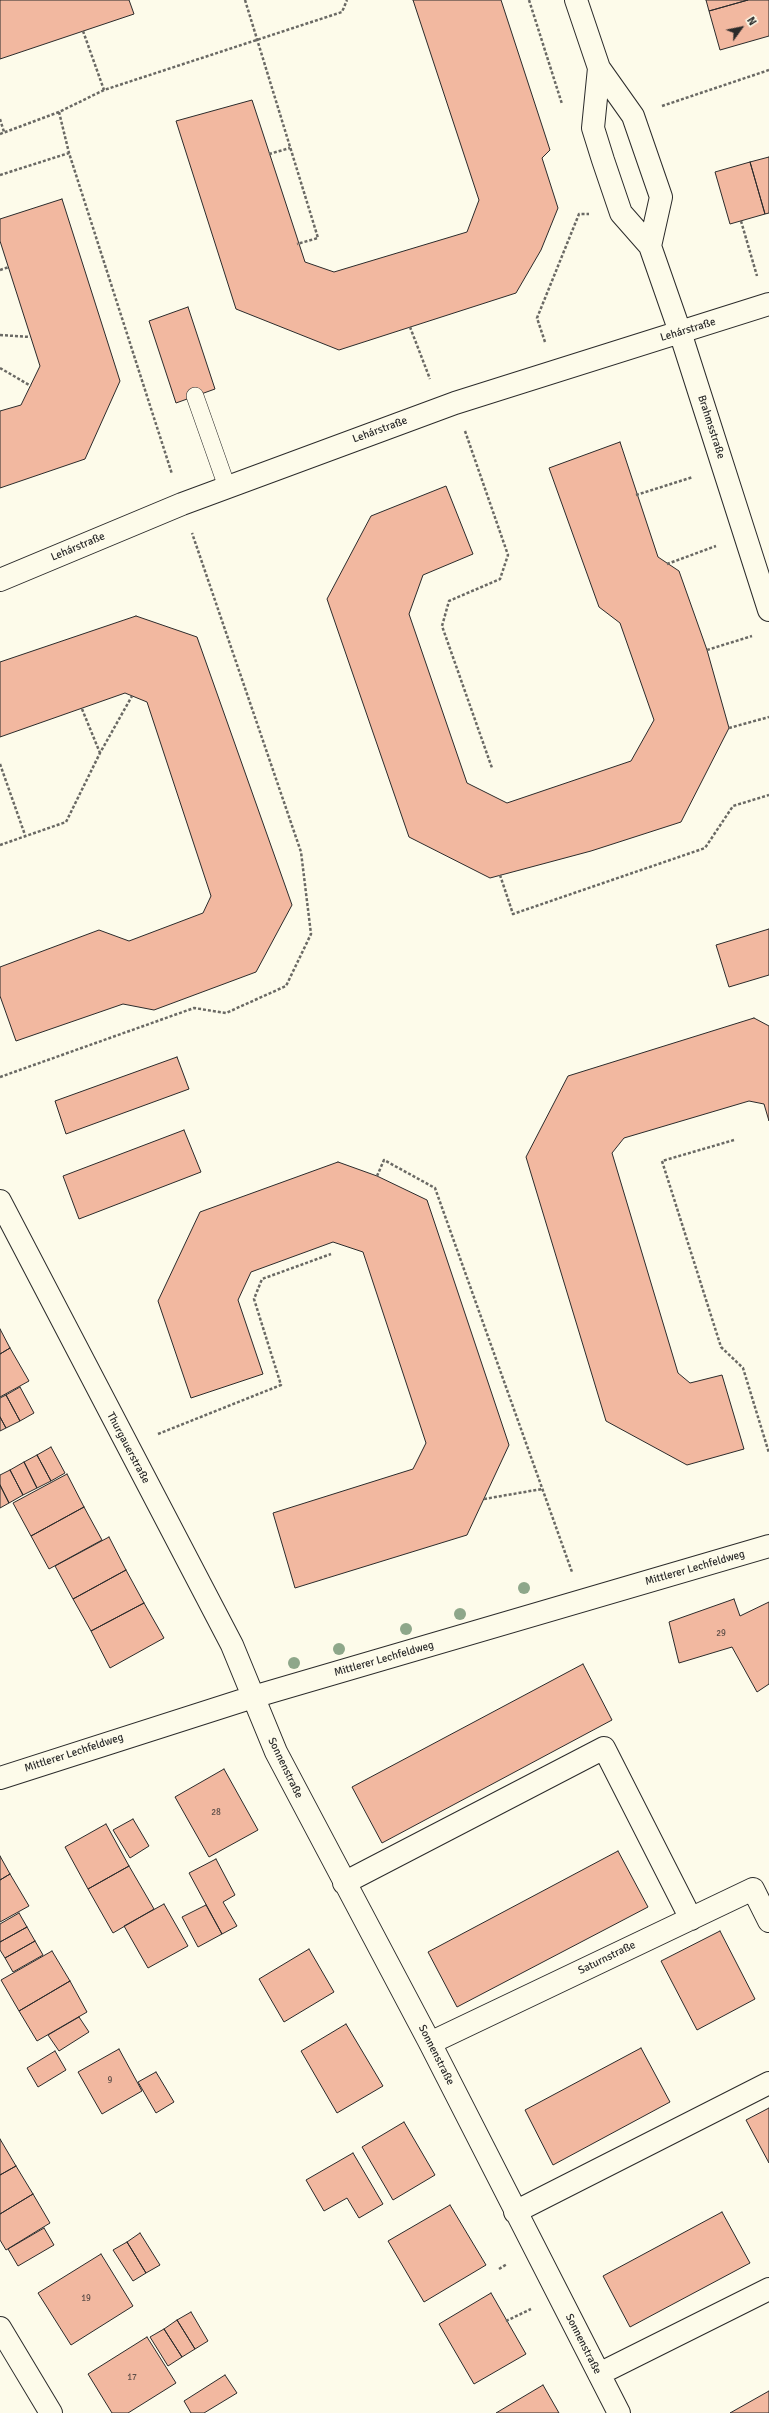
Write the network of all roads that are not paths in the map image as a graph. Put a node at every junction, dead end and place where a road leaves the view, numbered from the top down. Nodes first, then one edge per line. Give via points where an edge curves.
1 (576, 0) edge
2 (599, 68) junction
3 (650, 246) junction
4 (767, 305) edge
5 (680, 332) junction
6 (195, 396) dead end
7 (227, 487) junction
8 (0, 580) edge
9 (769, 610) edge
10 (0, 1201) edge
11 (769, 1546) edge
12 (253, 1697) junction
13 (0, 1778) edge
14 (344, 1883) junction
15 (691, 1919) junction
16 (769, 1921) edge
17 (430, 2043) junction
18 (769, 2083) edge
19 (515, 2212) junction
20 (769, 2289) edge
21 (0, 2328) edge
22 (599, 2374) junction
23 (51, 2413) edge
24 (619, 2413) edge

1 - 2 street, Brahmsstraße
2 - 3 street, Brahmsstraße via 593,128 621,212
2 - 3 street, Brahmsstraße via 633,116 661,197
3 - 5 street, Brahmsstraße
4 - 5 street, Lehárstraße
5 - 7 street, Lehárstraße via 448,405
5 - 9 street, Brahmsstraße
6 - 7 lane
7 - 8 street, Lehárstraße
10 - 12 street, Thurgauerstraße via 232,1645
11 - 12 street, Mittlerer Lechfeldweg
12 - 13 street, Mittlerer Lechfeldweg
12 - 14 street, Sonnenstraße via 276,1752
14 - 15 street via 604,1748
14 - 17 street, Sonnenstraße
15 - 16 street, Saturnstraße via 753,1889
15 - 17 street, Saturnstraße
17 - 19 street, Sonnenstraße
18 - 19 street
19 - 22 street, Sonnenstraße
20 - 22 street
21 - 23 street
22 - 24 street, Sonnenstraße

